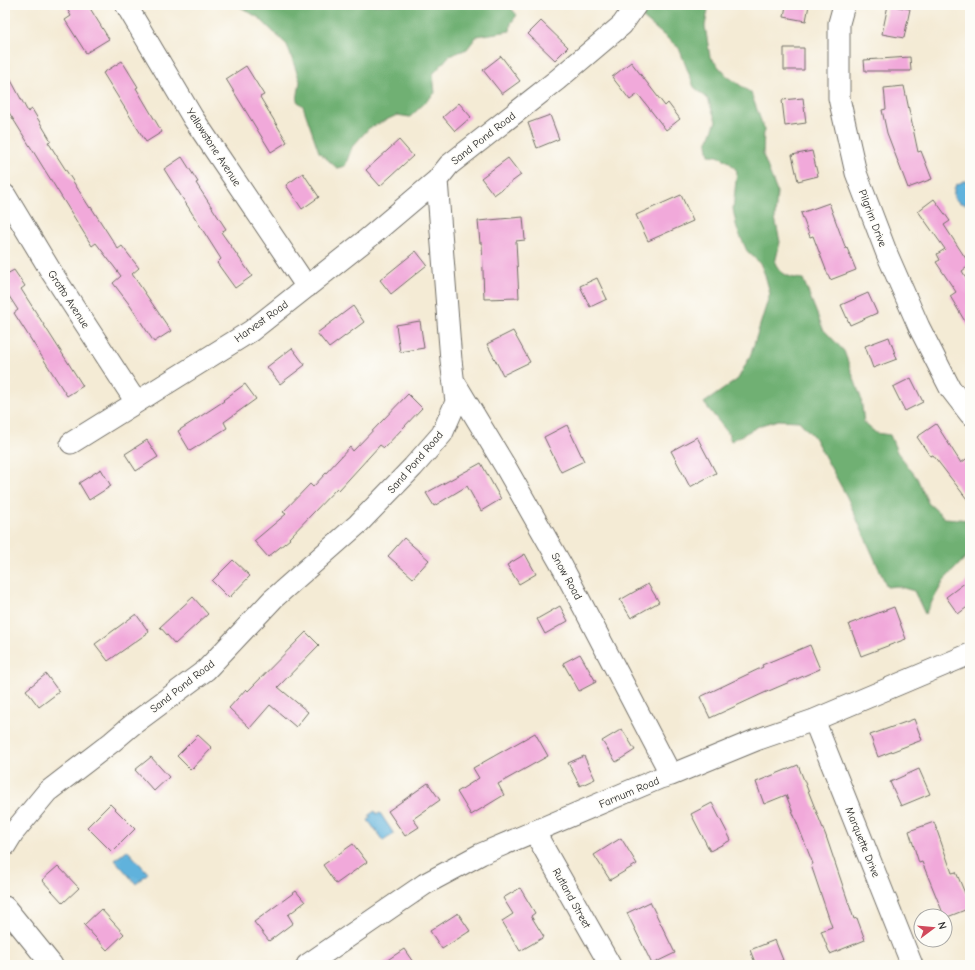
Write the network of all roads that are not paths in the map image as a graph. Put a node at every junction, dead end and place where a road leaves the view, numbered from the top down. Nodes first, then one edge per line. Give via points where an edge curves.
1 (126, 5) edge
2 (636, 5) edge
3 (844, 5) edge
4 (437, 180) junction
5 (5, 195) edge
6 (307, 287) junction
7 (454, 382) junction
8 (136, 402) junction
9 (970, 414) edge
10 (70, 443) dead end
11 (970, 654) edge
12 (814, 720) junction
13 (671, 775) junction
14 (534, 831) junction
15 (5, 846) edge
16 (5, 907) edge
17 (52, 965) edge
18 (307, 965) edge
19 (610, 965) edge
20 (912, 965) edge

1 - 6 street, Yellowstone Avenue via 193,118
2 - 4 street, Sand Pond Road via 622,24 557,80 448,165
3 - 9 street, Pilgrim Drive via 838,23 839,98 856,173 919,327 950,388
4 - 6 street, Harvest Road
4 - 7 street, Sand Pond Road
5 - 8 street, Grotto Avenue
6 - 8 street, Harvest Road via 251,330
7 - 13 street, Snow Road via 506,466 563,568
7 - 15 street, Sand Pond Road via 456,402 442,434 358,524 273,599 206,670 47,792
8 - 10 street, Harvest Road
11 - 12 street, Farnum Road
12 - 13 street, Farnum Road via 756,740
12 - 20 street, Marquette Drive
13 - 14 street, Farnum Road
14 - 18 street, Farnum Road via 481,854 425,884
14 - 19 street, Rutland Street
16 - 17 street

